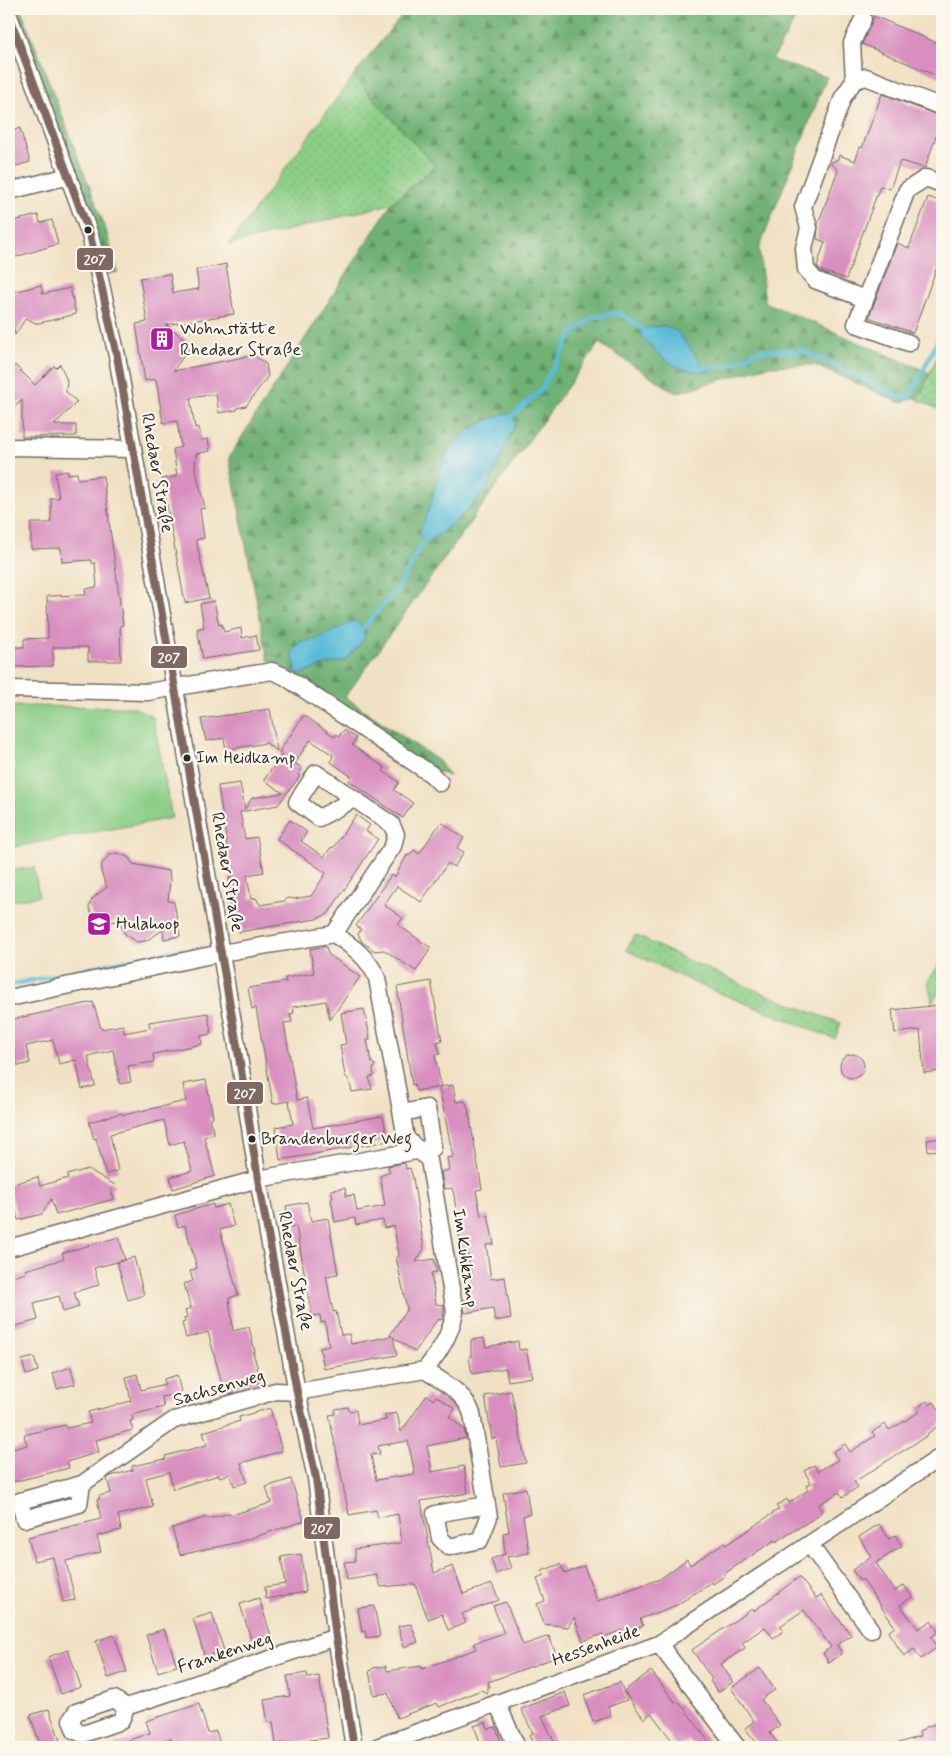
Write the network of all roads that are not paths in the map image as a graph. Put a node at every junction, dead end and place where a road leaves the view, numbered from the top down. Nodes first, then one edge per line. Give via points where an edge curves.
1 (9, 16) edge
2 (863, 19) dead end
3 (854, 81) junction
4 (942, 107) edge
5 (68, 176) junction
6 (942, 184) edge
7 (9, 191) edge
8 (865, 299) junction
9 (909, 343) dead end
10 (9, 447) edge
11 (133, 449) junction
12 (175, 688) junction
13 (9, 689) edge
14 (440, 783) dead end
15 (354, 799) dead end
16 (334, 934) junction
17 (221, 953) junction
18 (9, 998) edge
19 (402, 1112) junction
20 (418, 1150) junction
21 (258, 1179) junction
22 (9, 1248) edge
23 (425, 1370) junction
24 (297, 1392) junction
25 (942, 1456) edge
26 (82, 1484) dead end
27 (487, 1505) dead end
28 (810, 1545) junction
29 (871, 1630) dead end
30 (336, 1637) junction
31 (660, 1644) junction
32 (497, 1704) junction
33 (126, 1707) dead end
34 (354, 1747) edge
35 (376, 1747) edge
36 (517, 1747) edge
37 (737, 1747) edge

1 - 5 street, Rhedaer Straße
2 - 3 street via 852,43
3 - 4 street via 866,77
3 - 8 street via 843,97 803,207 809,228 804,248 806,269 814,280
5 - 7 street
5 - 11 street, Rhedaer Straße via 90,235
6 - 8 street via 926,178 908,190
8 - 9 street via 856,324
10 - 11 street
11 - 12 street, Rhedaer Straße
12 - 13 street via 148,692
12 - 14 street via 272,671
12 - 17 street, Rhedaer Straße
15 - 16 street via 391,824 396,834 393,846
16 - 17 street
16 - 19 street, Im Kuhkamp via 359,951 371,964 377,978
17 - 18 street
17 - 21 street, Rhedaer Straße
19 - 20 street, Im Kuhkamp via 406,1138
19 - 20 street via 427,1108 433,1148
20 - 21 street
20 - 23 street, Im Kuhkamp via 429,1160 455,1312 451,1331 441,1351
21 - 22 street
21 - 24 street, Rhedaer Straße
23 - 24 street
23 - 27 street via 469,1404
24 - 26 street, Sachsenweg via 276,1392 174,1420
24 - 30 street, Rhedaer Straße via 316,1478
25 - 28 street, Hessenheide
28 - 29 street
28 - 31 street, Hessenheide
30 - 33 street, Frankenweg
30 - 34 street, Rhedaer Straße
31 - 32 street, Hessenheide
31 - 37 street
32 - 35 street, Hessenheide
32 - 36 street

